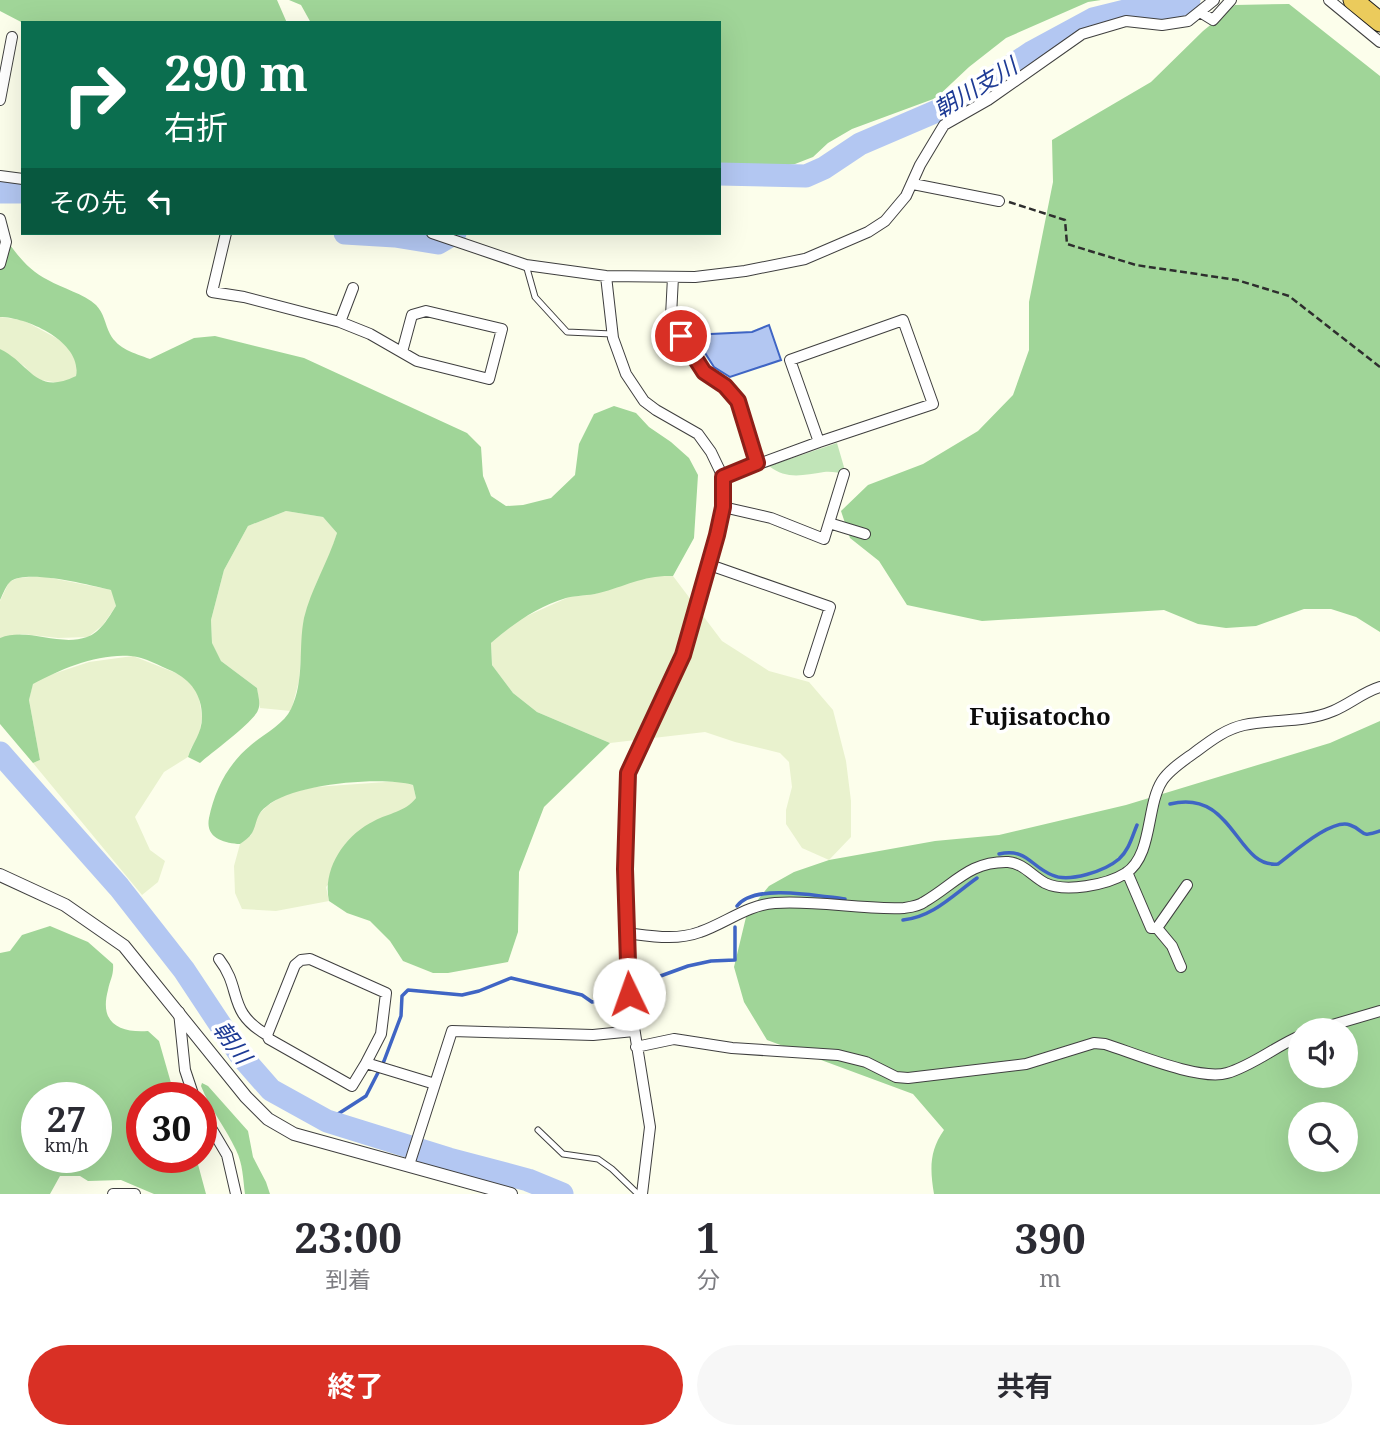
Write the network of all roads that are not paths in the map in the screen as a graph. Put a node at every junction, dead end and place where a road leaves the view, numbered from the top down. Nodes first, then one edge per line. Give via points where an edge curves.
1 (1214, 0) edge
2 (1231, 0) edge
3 (1329, 0) edge
4 (1353, 0) edge
5 (1200, 12) junction
6 (1380, 22) edge
7 (12, 37) dead end
8 (1380, 42) edge
9 (0, 100) edge
10 (0, 176) edge
11 (21, 179) edge
12 (913, 184) junction
13 (999, 201) road end
14 (0, 219) edge
15 (226, 235) edge
16 (440, 235) edge
17 (468, 235) edge
18 (459, 242) junction
19 (0, 264) edge
20 (526, 265) junction
21 (607, 276) junction
22 (673, 277) junction
23 (353, 288) dead end
24 (340, 322) junction
25 (612, 334) junction
26 (402, 352) junction
27 (818, 442) junction
28 (757, 463) junction
29 (844, 474) dead end
30 (723, 477) junction
31 (723, 507) junction
32 (829, 523) junction
33 (865, 534) dead end
34 (707, 565) junction
35 (809, 671) dead end
36 (1380, 687) edge
37 (1127, 873) junction
38 (0, 875) edge
39 (1188, 885) dead end
40 (1157, 929) junction
41 (626, 933) junction
42 (219, 959) dead end
43 (1181, 967) dead end
44 (1380, 1011) edge
45 (179, 1012) junction
46 (1356, 1018) edge
47 (634, 1031) junction
48 (267, 1035) junction
49 (1288, 1041) edge
50 (636, 1047) junction
51 (375, 1065) junction
52 (189, 1082) edge
53 (435, 1084) junction
54 (538, 1130) dead end
55 (217, 1138) edge
56 (411, 1159) junction
57 (113, 1194) edge
58 (135, 1194) edge
59 (236, 1194) edge
60 (510, 1194) edge
61 (640, 1194) edge

1 - 5 street
2 - 5 street via 1213,20
3 - 8 street
4 - 6 highway
5 - 12 street via 1173,24 1126,21 1082,34 944,125
7 - 9 street
10 - 11 street
12 - 13 street
12 - 22 street via 885,221 869,232 805,258 745,271
14 - 19 street via 6,242
15 - 24 street via 212,292
16 - 18 street
17 - 18 street
18 - 20 street
20 - 21 street
20 - 25 lane via 535,297 566,332
21 - 22 street
21 - 25 street
22 - 28 street via 671,316 675,327 704,372 738,401
23 - 24 street
24 - 26 street
25 - 30 street via 634,388 656,410 698,434
26 - 26 street via 416,361 489,379 502,329 426,311 412,315
27 - 27 street via 790,360 903,320 933,404
27 - 28 street
28 - 30 street
29 - 32 street
30 - 31 street
31 - 32 street via 771,518 824,539
31 - 34 street
32 - 33 street
34 - 35 street via 830,607
34 - 41 street via 683,655 628,773
36 - 37 street via 1333,711 1243,725 1185,759 1163,779 1145,843
37 - 40 street via 1151,928
37 - 41 street via 1061,889 1008,862 963,873 922,904 904,908 775,903 754,906 682,937
38 - 45 street via 65,905 124,946
39 - 40 street
40 - 43 street via 1172,946
41 - 47 street
42 - 48 street via 228,971 240,1012 252,1027
44 - 46 street
45 - 52 street
45 - 56 street via 268,1119 294,1134
47 - 50 street
47 - 53 street via 593,1035 452,1031
48 - 51 street via 352,1086
48 - 51 street via 295,965 310,959 386,993
49 - 50 street via 1226,1074 1204,1074 1094,1043 1026,1064 908,1078 838,1055 674,1040
50 - 61 street via 650,1127
51 - 53 street
53 - 56 street
54 - 61 lane via 563,1154 598,1159
55 - 59 street via 227,1155
56 - 60 street
57 - 58 street

